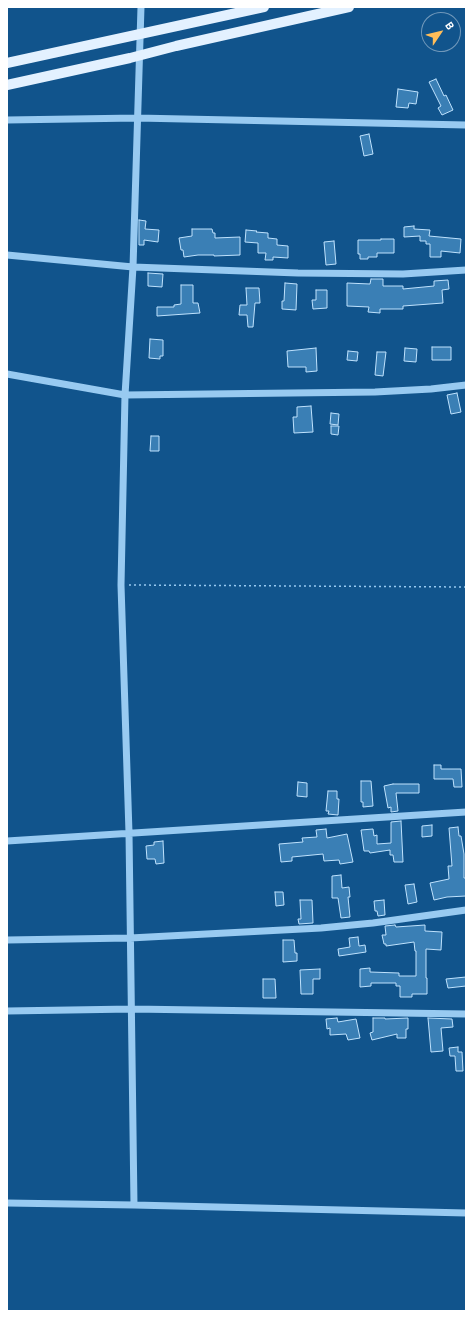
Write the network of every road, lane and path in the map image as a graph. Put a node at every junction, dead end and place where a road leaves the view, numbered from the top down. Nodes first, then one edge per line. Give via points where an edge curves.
1 (141, 7) edge
2 (264, 7) edge
3 (349, 7) edge
4 (140, 34) junction
5 (140, 55) junction
6 (7, 63) edge
7 (7, 85) edge
8 (137, 118) junction
9 (7, 120) edge
10 (466, 125) edge
11 (7, 255) edge
12 (133, 267) junction
13 (466, 270) edge
14 (7, 374) edge
15 (466, 386) edge
16 (125, 394) junction
17 (121, 585) junction
18 (466, 587) edge
19 (466, 812) edge
20 (129, 833) junction
21 (7, 841) edge
22 (466, 910) edge
23 (130, 938) junction
24 (7, 940) edge
25 (132, 1009) junction
26 (7, 1011) edge
27 (466, 1014) edge
28 (7, 1203) edge
29 (134, 1205) junction
30 (466, 1212) edge

1 - 4 street
2 - 4 main road
3 - 5 main road
4 - 5 street
4 - 6 main road
5 - 7 main road
5 - 8 street
8 - 9 street
8 - 10 street
8 - 12 street
11 - 12 street
12 - 13 street via 356,274
12 - 16 street
14 - 16 street
15 - 16 street via 376,392
16 - 17 street
17 - 18 path
17 - 20 street
19 - 20 street
20 - 21 street
20 - 23 street
22 - 23 street via 321,928
23 - 24 street
23 - 25 street
25 - 26 street
25 - 27 street
25 - 29 street
28 - 29 street
29 - 30 street

